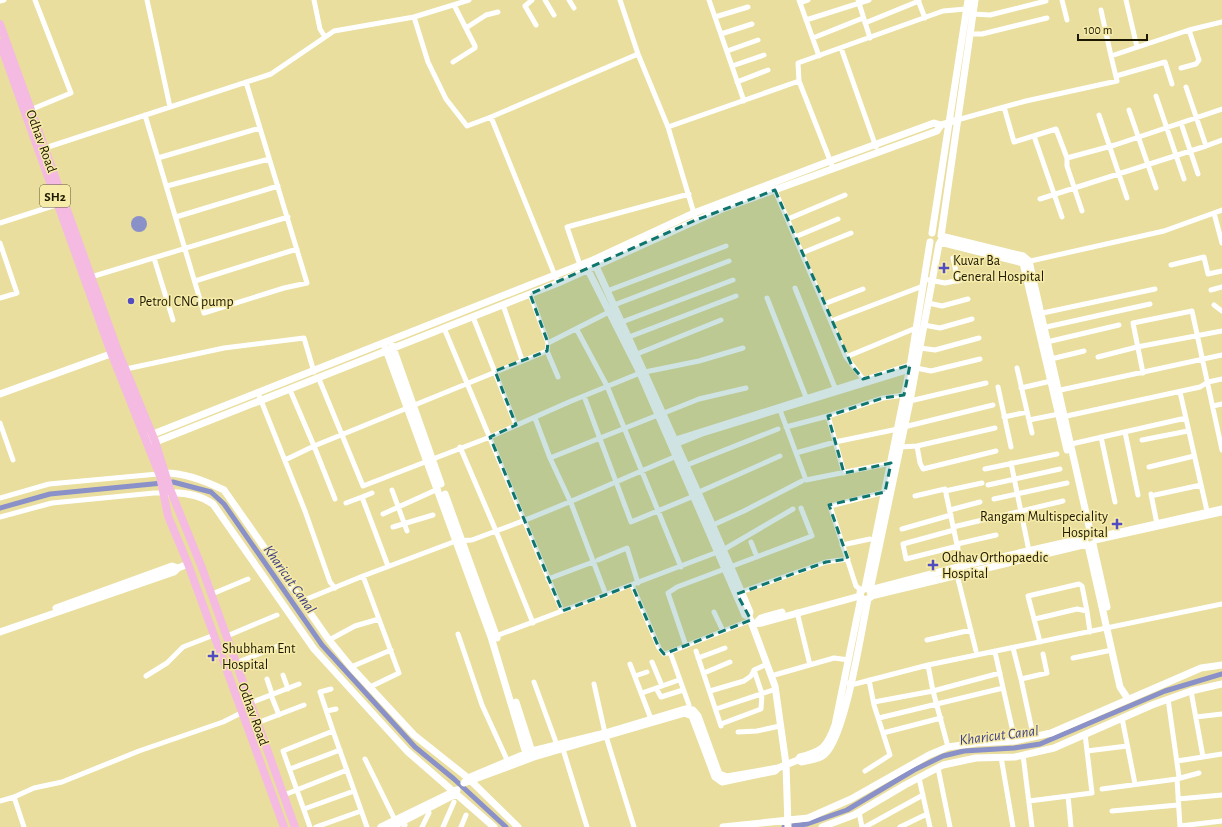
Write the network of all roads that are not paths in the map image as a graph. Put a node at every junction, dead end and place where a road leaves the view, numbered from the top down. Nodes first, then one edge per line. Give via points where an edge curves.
1 (4, 0) edge
2 (35, 0) edge
3 (147, 0) edge
4 (314, 0) edge
5 (470, 0) edge
6 (532, 0) edge
7 (545, 0) edge
8 (569, 0) edge
9 (620, 0) edge
10 (709, 0) edge
11 (808, 0) edge
12 (869, 0) edge
13 (968, 0) edge
14 (975, 0) edge
15 (1062, 0) edge
16 (1126, 0) edge
17 (0, 1) edge
18 (799, 1) edge
19 (918, 1) edge
20 (1046, 1) edge
21 (858, 2) edge
22 (454, 5) junction
23 (748, 7) dead end
24 (574, 8) dead end
25 (966, 9) junction
26 (1101, 10) dead end
27 (498, 12) dead end
28 (973, 14) junction
29 (554, 15) dead end
30 (414, 17) junction
31 (715, 17) junction
32 (925, 18) junction
33 (1047, 18) dead end
34 (806, 20) junction
35 (864, 20) junction
36 (1067, 20) dead end
37 (1222, 22) edge
38 (0, 24) edge
39 (752, 24) dead end
40 (536, 25) dead end
41 (466, 28) junction
42 (1189, 30) junction
43 (720, 34) junction
44 (970, 34) junction
45 (325, 37) junction
46 (813, 38) junction
47 (870, 38) junction
48 (758, 40) dead end
49 (0, 43) edge
50 (1137, 47) junction
51 (841, 48) junction
52 (727, 51) junction
53 (638, 54) junction
54 (764, 55) dead end
55 (819, 56) junction
56 (1111, 56) junction
57 (453, 62) dead end
58 (732, 66) junction
59 (1181, 68) dead end
60 (768, 70) dead end
61 (1116, 76) junction
62 (799, 81) junction
63 (246, 82) junction
64 (737, 82) junction
65 (1172, 84) dead end
66 (1186, 87) dead end
67 (1156, 96) dead end
68 (744, 101) junction
69 (170, 107) junction
70 (1004, 107) junction
71 (1222, 109) edge
72 (30, 110) junction
73 (1129, 110) dead end
74 (145, 115) junction
75 (1099, 116) dead end
76 (491, 117) junction
77 (1196, 118) junction
78 (957, 120) junction
79 (949, 123) junction
80 (1181, 123) junction
81 (668, 127) junction
82 (260, 128) junction
83 (1166, 128) junction
84 (1034, 136) junction
85 (1138, 137) junction
86 (1222, 140) edge
87 (1109, 146) junction
88 (1206, 146) junction
89 (876, 148) junction
90 (41, 149) junction
91 (1190, 150) junction
92 (1176, 155) junction
93 (158, 158) junction
94 (270, 158) junction
95 (1066, 158) junction
96 (830, 161) junction
97 (1148, 164) junction
98 (833, 168) junction
99 (1119, 174) junction
100 (1198, 174) dead end
101 (1184, 179) dead end
102 (167, 186) junction
103 (278, 186) junction
104 (774, 187) junction
105 (1074, 188) junction
106 (1156, 188) dead end
107 (689, 194) junction
108 (1055, 194) junction
109 (844, 195) dead end
110 (1127, 198) dead end
111 (1040, 199) dead end
112 (61, 203) junction
113 (1222, 210) edge
114 (1082, 211) dead end
115 (1214, 213) junction
116 (695, 216) junction
117 (176, 217) junction
118 (288, 217) junction
119 (1062, 218) dead end
120 (788, 219) junction
121 (838, 219) dead end
122 (0, 223) edge
123 (1220, 227) edge
124 (851, 233) dead end
125 (932, 234) junction
126 (795, 238) junction
127 (1222, 240) edge
128 (940, 241) junction
129 (930, 242) junction
130 (0, 243) edge
131 (726, 246) dead end
132 (185, 249) junction
133 (297, 249) junction
134 (802, 253) junction
135 (154, 258) junction
136 (953, 258) dead end
137 (729, 261) dead end
138 (1026, 262) junction
139 (594, 263) junction
140 (1171, 265) dead end
141 (584, 266) junction
142 (1222, 271) edge
143 (91, 277) junction
144 (556, 279) junction
145 (733, 280) dead end
146 (965, 280) dead end
147 (195, 281) junction
148 (932, 281) junction
149 (958, 281) junction
150 (923, 282) junction
151 (1222, 287) edge
152 (794, 288) dead end
153 (863, 289) dead end
154 (1155, 289) dead end
155 (1211, 290) dead end
156 (607, 291) junction
157 (530, 294) junction
158 (736, 296) dead end
159 (0, 298) edge
160 (767, 298) dead end
161 (968, 299) dead end
162 (928, 303) junction
163 (824, 304) junction
164 (1150, 304) dead end
165 (503, 305) junction
166 (614, 305) junction
167 (610, 312) junction
168 (1039, 314) junction
169 (473, 316) junction
170 (972, 319) dead end
171 (173, 320) dead end
172 (721, 320) dead end
173 (831, 321) junction
174 (622, 322) junction
175 (924, 325) junction
176 (1119, 325) dead end
177 (444, 328) junction
178 (916, 328) junction
179 (1042, 328) junction
180 (577, 330) junction
181 (1222, 331) edge
182 (1198, 336) junction
183 (629, 337) junction
184 (979, 338) dead end
185 (387, 342) junction
186 (1047, 342) junction
187 (548, 343) junction
188 (1137, 347) junction
189 (742, 348) dead end
190 (920, 348) junction
191 (115, 350) junction
192 (390, 350) junction
193 (1084, 351) dead end
194 (547, 352) junction
195 (637, 354) junction
196 (1222, 355) edge
197 (846, 357) junction
198 (1098, 357) dead end
199 (980, 359) dead end
200 (1051, 359) junction
201 (1203, 359) junction
202 (522, 360) junction
203 (913, 366) junction
204 (1017, 368) dead end
205 (126, 369) junction
206 (495, 371) junction
207 (314, 372) junction
208 (643, 372) junction
209 (1143, 373) junction
210 (558, 377) dead end
211 (318, 379) junction
212 (863, 379) junction
213 (1222, 379) edge
214 (1051, 381) junction
215 (986, 382) dead end
216 (1208, 382) junction
217 (468, 383) junction
218 (607, 386) junction
219 (998, 387) dead end
220 (746, 388) dead end
221 (835, 388) junction
222 (1021, 388) junction
223 (0, 390) edge
224 (290, 390) junction
225 (1056, 391) junction
226 (1180, 392) junction
227 (258, 393) junction
228 (0, 394) edge
229 (904, 395) junction
230 (584, 396) junction
231 (806, 397) junction
232 (261, 401) junction
233 (910, 401) junction
234 (1222, 404) edge
235 (993, 405) dead end
236 (1213, 406) junction
237 (411, 407) junction
238 (780, 410) junction
239 (1027, 412) junction
240 (661, 414) junction
241 (828, 416) junction
242 (1061, 416) junction
243 (1004, 417) junction
244 (535, 418) junction
245 (1186, 418) junction
246 (1029, 420) junction
247 (0, 423) edge
248 (516, 425) junction
249 (786, 427) junction
250 (901, 428) junction
251 (995, 428) dead end
252 (625, 429) junction
253 (778, 429) dead end
254 (1220, 429) edge
255 (1188, 431) junction
256 (1125, 432) junction
257 (1032, 433) dead end
258 (341, 435) junction
259 (490, 437) junction
260 (1100, 438) junction
261 (150, 439) junction
262 (600, 439) junction
263 (1142, 440) dead end
264 (674, 442) junction
265 (835, 442) junction
266 (1068, 444) junction
267 (314, 446) junction
268 (917, 446) junction
269 (460, 447) junction
270 (900, 447) junction
271 (1011, 447) dead end
272 (1222, 450) edge
273 (996, 451) dead end
274 (796, 453) junction
275 (1057, 454) dead end
276 (677, 456) junction
277 (780, 456) dead end
278 (1194, 456) junction
279 (550, 458) junction
280 (430, 459) junction
281 (13, 460) dead end
282 (285, 460) junction
283 (891, 463) junction
284 (1011, 463) junction
285 (687, 465) junction
286 (1150, 467) dead end
287 (985, 469) dead end
288 (1060, 469) dead end
289 (643, 470) junction
290 (844, 473) junction
291 (161, 474) junction
292 (1014, 479) junction
293 (802, 481) dead end
294 (617, 482) junction
295 (1067, 483) dead end
296 (1201, 485) junction
297 (438, 489) junction
298 (392, 490) dead end
299 (167, 491) junction
300 (945, 491) junction
301 (885, 492) junction
302 (372, 493) dead end
303 (697, 494) junction
304 (1017, 494) junction
305 (1138, 495) dead end
306 (915, 496) dead end
307 (362, 497) junction
308 (0, 498) edge
309 (335, 499) dead end
310 (994, 499) dead end
311 (1063, 501) dead end
312 (980, 502) dead end
313 (1115, 502) dead end
314 (346, 503) dead end
315 (571, 503) junction
316 (399, 507) junction
317 (801, 508) dead end
318 (1222, 508) edge
319 (793, 509) dead end
320 (659, 512) junction
321 (950, 512) junction
322 (1021, 512) junction
323 (1207, 512) junction
324 (1222, 513) edge
325 (383, 514) dead end
326 (433, 515) dead end
327 (1002, 516) dead end
328 (0, 517) edge
329 (991, 518) dead end
330 (525, 521) junction
331 (404, 523) junction
332 (713, 525) junction
333 (1157, 525) junction
334 (393, 527) dead end
335 (902, 529) dead end
336 (954, 529) junction
337 (407, 531) dead end
338 (496, 531) junction
339 (996, 535) dead end
340 (870, 539) dead end
341 (458, 540) junction
342 (1090, 540) junction
343 (750, 542) dead end
344 (842, 545) junction
345 (957, 545) junction
346 (721, 551) junction
347 (1029, 551) junction
348 (757, 557) junction
349 (848, 559) junction
350 (598, 560) dead end
351 (593, 562) junction
352 (188, 564) junction
353 (388, 566) junction
354 (681, 567) junction
355 (728, 567) junction
356 (178, 568) junction
357 (961, 571) junction
358 (363, 576) junction
359 (248, 579) dead end
360 (548, 579) junction
361 (635, 584) junction
362 (335, 588) junction
363 (741, 592) junction
364 (212, 594) junction
365 (865, 594) junction
366 (606, 595) junction
367 (302, 601) junction
368 (1222, 604) edge
369 (1087, 611) junction
370 (562, 612) junction
371 (714, 612) dead end
372 (797, 612) junction
373 (277, 615) dead end
374 (379, 619) junction
375 (1035, 619) junction
376 (752, 621) junction
377 (533, 623) junction
378 (0, 627) edge
379 (1110, 628) junction
380 (971, 630) junction
381 (723, 631) junction
382 (0, 632) edge
383 (1090, 632) junction
384 (458, 634) dead end
385 (214, 635) junction
386 (227, 636) junction
387 (496, 636) junction
388 (329, 640) junction
389 (927, 640) dead end
390 (1040, 642) junction
391 (283, 644) dead end
392 (686, 646) junction
393 (725, 648) dead end
394 (1013, 648) junction
395 (391, 650) junction
396 (1112, 650) junction
397 (976, 651) dead end
398 (670, 652) junction
399 (696, 652) dead end
400 (995, 652) junction
401 (1043, 654) dead end
402 (698, 658) junction
403 (1074, 658) dead end
404 (849, 660) junction
405 (652, 662) dead end
406 (730, 662) dead end
407 (236, 663) junction
408 (630, 664) dead end
409 (766, 664) junction
410 (810, 665) junction
411 (928, 665) junction
412 (1222, 665) edge
413 (351, 667) junction
414 (754, 670) junction
415 (647, 672) dead end
416 (704, 672) junction
417 (1000, 673) junction
418 (283, 675) dead end
419 (146, 676) dead end
420 (635, 676) junction
421 (771, 676) junction
422 (267, 679) dead end
423 (1021, 679) junction
424 (679, 680) junction
425 (869, 680) junction
426 (534, 682) dead end
427 (847, 683) junction
428 (299, 684) dead end
429 (594, 684) dead end
430 (1222, 684) edge
431 (662, 686) junction
432 (370, 687) junction
433 (656, 688) junction
434 (1003, 688) junction
435 (288, 689) junction
436 (332, 689) dead end
437 (776, 689) junction
438 (683, 690) junction
439 (1123, 690) junction
440 (710, 691) junction
441 (933, 691) junction
442 (1191, 691) junction
443 (642, 693) junction
444 (762, 694) junction
445 (272, 695) junction
446 (1168, 699) junction
447 (1128, 700) junction
448 (874, 702) junction
449 (250, 703) junction
450 (938, 704) junction
451 (304, 705) dead end
452 (336, 709) dead end
453 (716, 709) junction
454 (327, 711) junction
455 (687, 711) junction
456 (241, 714) junction
457 (1222, 714) edge
458 (279, 715) junction
459 (1196, 717) junction
460 (879, 718) junction
461 (941, 718) junction
462 (1122, 718) junction
463 (651, 719) junction
464 (258, 723) junction
465 (780, 726) junction
466 (1032, 730) dead end
467 (333, 731) junction
468 (738, 732) dead end
469 (883, 733) junction
470 (1085, 734) junction
471 (605, 735) junction
472 (1015, 741) junction
473 (560, 746) junction
474 (1127, 746) junction
475 (948, 747) junction
476 (340, 750) junction
477 (1087, 751) junction
478 (1222, 754) edge
479 (530, 755) junction
480 (1023, 755) junction
481 (1001, 757) junction
482 (1203, 757) junction
483 (365, 760) dead end
484 (1177, 761) junction
485 (508, 762) junction
486 (786, 764) junction
487 (938, 768) junction
488 (290, 769) junction
489 (347, 770) junction
490 (865, 771) dead end
491 (1199, 773) dead end
492 (919, 778) junction
493 (1178, 778) junction
494 (467, 782) junction
495 (1135, 784) junction
496 (1102, 789) dead end
497 (297, 790) junction
498 (354, 791) junction
499 (456, 791) junction
500 (284, 795) junction
501 (923, 795) junction
502 (1222, 795) edge
503 (1068, 796) junction
504 (14, 797) junction
505 (1178, 799) junction
506 (0, 802) edge
507 (454, 802) dead end
508 (1029, 802) junction
509 (1178, 805) junction
510 (304, 809) junction
511 (361, 811) junction
512 (1112, 811) dead end
513 (859, 812) junction
514 (429, 813) dead end
515 (927, 814) junction
516 (466, 815) dead end
517 (1222, 822) edge
518 (393, 824) edge
519 (788, 824) edge
520 (24, 827) edge
521 (284, 827) edge
522 (295, 827) edge
523 (310, 827) edge
524 (316, 827) edge
525 (367, 827) edge
526 (381, 827) edge
527 (422, 827) edge
528 (443, 827) edge
529 (461, 827) edge
530 (494, 827) edge
531 (518, 827) edge
532 (588, 827) edge
533 (634, 827) edge
534 (723, 827) edge
535 (822, 827) edge
536 (863, 827) edge
537 (900, 827) edge
538 (930, 827) edge
539 (950, 827) edge
540 (1013, 827) edge
541 (1032, 827) edge
542 (1071, 827) edge
543 (1180, 827) edge

1 - 17 street
2 - 72 street via 71,92
3 - 69 street
4 - 45 street via 320,29
5 - 22 street
6 - 40 street via 524,5
7 - 29 street
8 - 24 street
9 - 53 street
10 - 31 street
11 - 18 street
12 - 21 street
13 - 25 street
14 - 28 street
15 - 36 street
16 - 50 street
18 - 34 street
19 - 32 street
19 - 35 street
20 - 28 street via 990,15
21 - 34 street
21 - 35 street
22 - 30 street
22 - 41 street
23 - 31 street
25 - 32 street via 943,11
25 - 79 street
26 - 56 street
27 - 41 street via 486,15
28 - 44 street
30 - 45 street via 334,31
30 - 76 street via 428,62 446,99 466,126
31 - 43 street
32 - 47 street
33 - 44 street via 982,34
34 - 46 street
35 - 46 street
35 - 47 street
37 - 42 street
38 - 72 main road, Odhav Road / SH2
39 - 43 street
41 - 57 street via 475,43 475,48
42 - 50 street
42 - 59 street via 1199,60 1196,64
43 - 52 street
44 - 78 street
45 - 63 street via 271,74
46 - 55 street
47 - 51 street
48 - 52 street
49 - 90 main road, Odhav Road / SH2
50 - 56 street
51 - 55 street
51 - 89 street
52 - 58 street
53 - 76 street
53 - 81 street
54 - 58 street
55 - 62 street via 798,63
56 - 61 street
58 - 64 street
60 - 64 street
61 - 65 street via 1165,62
61 - 70 street via 1117,81
62 - 68 street
62 - 96 street
63 - 69 street
63 - 82 street
64 - 68 street
66 - 77 street
67 - 83 street
68 - 81 street
69 - 74 street
70 - 78 street
70 - 84 street via 1014,142
71 - 77 street
72 - 90 main road, Odhav Road / SH2
73 - 85 street
74 - 90 street
74 - 93 street
75 - 87 street
76 - 144 street
77 - 80 street
77 - 88 street
78 - 79 street
78 - 128 street
79 - 89 street via 934,123
79 - 125 street
80 - 83 street
80 - 91 street
81 - 107 street
82 - 93 street
82 - 94 street
83 - 85 street
83 - 92 street
84 - 95 street via 1056,129
84 - 108 street
85 - 87 street
85 - 97 street
86 - 88 street
87 - 95 street
87 - 99 street
88 - 91 street
89 - 96 street
89 - 98 street
90 - 112 main road, Odhav Road / SH2
91 - 92 street
91 - 100 street
92 - 97 street
92 - 101 street
93 - 102 street
94 - 102 street
94 - 103 street
95 - 105 street
96 - 98 street
96 - 104 street
97 - 99 street
97 - 106 street
98 - 104 street
99 - 105 street
99 - 110 street
102 - 117 street
103 - 117 street
103 - 118 street
104 - 116 street
104 - 120 street
105 - 108 street
105 - 114 street
107 - 116 street
107 - 141 street via 566,227
108 - 111 street
108 - 119 street
109 - 120 street
112 - 122 street
112 - 143 main road, Odhav Road / SH2
112 - 191 main road, Odhav Road / SH2
113 - 115 street
115 - 123 street
115 - 138 street via 1164,231
116 - 139 street
117 - 132 street
118 - 132 street
118 - 133 street
120 - 126 street
121 - 126 street
123 - 127 street
124 - 134 street
125 - 128 street via 938,233
125 - 129 street via 929,236
126 - 134 street
128 - 129 street via 935,245
128 - 138 street
128 - 148 street
129 - 150 street
130 - 159 street via 17,293
131 - 156 street
132 - 135 street
132 - 147 street
133 - 147 street
133 - 147 street via 307,283 204,313
134 - 163 street
135 - 143 street
135 - 171 street
136 - 149 street
137 - 166 street
138 - 168 street
139 - 141 street
139 - 156 street
140 - 142 street via 1204,257 1208,274
141 - 144 street
141 - 167 street
143 - 191 main road, Odhav Road / SH2
144 - 157 street
144 - 185 street
145 - 174 street
146 - 149 street
148 - 149 street
148 - 150 street
148 - 162 street
150 - 173 street
150 - 178 street
151 - 155 street
152 - 221 street
153 - 163 street
154 - 168 street
156 - 166 street
157 - 165 street
157 - 187 street
158 - 183 street
160 - 231 street
161 - 162 street via 942,306
162 - 175 street
163 - 173 street
164 - 179 street
165 - 169 street
165 - 202 street
166 - 174 street
167 - 180 street
167 - 208 street
168 - 179 street
169 - 177 street
169 - 206 street
170 - 175 street via 940,328
172 - 195 street
173 - 197 street
174 - 183 street
175 - 190 street
176 - 186 street
177 - 192 street
177 - 217 street
178 - 197 street
178 - 203 street
179 - 186 street
179 - 214 street
180 - 187 street
180 - 218 street
181 - 182 street
182 - 188 street
182 - 188 street via 1192,311 1134,322 1132,324
182 - 201 street
183 - 195 street
184 - 190 street via 935,350
185 - 192 street
185 - 207 street
186 - 200 street
187 - 194 street
188 - 198 street
188 - 209 street
189 - 208 street via 699,361
190 - 203 street
191 - 205 main road, Odhav Road / SH2
191 - 223 street
191 - 228 street
191 - 261 main road, Odhav Road / SH2
192 - 211 street
192 - 237 street
193 - 200 street
194 - 202 street
194 - 210 street
195 - 208 street
196 - 201 street
197 - 212 street
199 - 203 street via 931,371
200 - 225 street
201 - 209 street
201 - 216 street
202 - 206 street
203 - 212 street
203 - 229 street
203 - 233 street
203 - 238 street
204 - 222 street
205 - 207 street via 224,348 304,338
205 - 261 main road, Odhav Road / SH2
206 - 217 street
206 - 248 street
207 - 227 street
208 - 218 street
208 - 240 street
209 - 225 street
211 - 224 street
211 - 258 street
212 - 221 street
213 - 216 street
214 - 222 street
214 - 225 street
215 - 233 street
216 - 226 street via 1200,388
216 - 236 street
217 - 237 street
217 - 259 street
218 - 230 street
218 - 252 street
219 - 243 street
220 - 240 street via 699,399
221 - 231 street
222 - 239 street
224 - 232 street
224 - 267 street
225 - 242 street
226 - 242 street
226 - 245 street
227 - 232 street
227 - 261 street
229 - 241 street via 883,398
229 - 250 street
230 - 244 street
230 - 262 street
231 - 264 street
232 - 261 street
232 - 282 street
233 - 250 street
234 - 236 street
235 - 250 street
236 - 254 street
237 - 258 street
237 - 280 street
238 - 249 street
238 - 264 street
239 - 243 street
239 - 246 street
240 - 252 street
240 - 264 street
241 - 249 street
241 - 265 street
242 - 246 street
242 - 266 street
243 - 271 street
244 - 248 street
244 - 279 street
245 - 255 street
245 - 256 street
246 - 257 street
247 - 281 street
248 - 259 street
249 - 274 street
250 - 265 street
250 - 270 street
250 - 283 street
251 - 268 street
252 - 262 street
252 - 289 street
253 - 285 street
254 - 272 street
255 - 263 street
255 - 278 street
256 - 260 street
256 - 305 street
258 - 267 street
258 - 280 street via 363,486
259 - 269 street
259 - 330 street
260 - 266 street
260 - 313 street
261 - 291 main road, Odhav Road / SH2
262 - 279 street
262 - 294 street
264 - 276 street
264 - 285 street
265 - 274 street
265 - 290 street
266 - 342 street
267 - 282 street
267 - 309 street
268 - 270 street
268 - 273 street via 923,469
269 - 280 street
269 - 338 street
270 - 365 street
274 - 290 street via 806,480
275 - 284 street
276 - 289 street
276 - 303 street
277 - 303 street
278 - 286 street
278 - 296 street
279 - 315 street
280 - 297 street
280 - 341 street
282 - 362 street via 330,582
283 - 290 street
283 - 301 street
284 - 287 street
284 - 292 street
285 - 303 street
288 - 292 street
289 - 294 street
289 - 320 street
291 - 299 main road, SH2
291 - 308 street via 49,484
291 - 367 street via 205,481 224,490
292 - 300 street
292 - 304 street
293 - 332 street
294 - 315 street
294 - 320 street via 631,522
295 - 304 street
296 - 323 street
296 - 333 street via 1153,494
297 - 316 street
297 - 341 street
298 - 316 street
299 - 328 street via 52,503
299 - 352 main road, Odhav Road / SH2 via 168,516
299 - 364 main road, Odhav Road / SH2
299 - 499 street via 205,498 213,504 314,649 407,751
300 - 306 street via 944,489
300 - 321 street
301 - 344 street via 830,506
301 - 365 street
302 - 307 street
303 - 320 street
303 - 332 street
303 - 346 street
304 - 310 street
304 - 322 street
307 - 314 street
307 - 353 street
311 - 322 street
312 - 321 street
315 - 330 street
315 - 351 street
316 - 325 street
316 - 331 street
317 - 348 street via 812,536
318 - 323 street
319 - 346 street
320 - 354 street
321 - 335 street
321 - 336 street
322 - 327 street
322 - 347 street
323 - 333 street
324 - 333 street
326 - 331 street
329 - 336 street
330 - 338 street
330 - 360 street
331 - 334 street
331 - 337 street
332 - 346 street
333 - 342 street
336 - 345 street
336 - 345 street via 903,544 906,559
338 - 341 street via 472,540
338 - 377 street
339 - 345 street
340 - 344 street
341 - 353 street
341 - 387 street
341 - 479 street
342 - 347 street
342 - 357 street
342 - 379 street
343 - 348 street
344 - 349 street
345 - 357 street
346 - 354 street
346 - 355 street
347 - 357 street
348 - 355 street
349 - 363 street via 826,562
349 - 365 street via 856,586
350 - 361 street via 627,548
351 - 360 street
351 - 366 street
352 - 356 street
352 - 385 main road, Odhav Road / SH2
353 - 358 street
354 - 361 street
355 - 363 street
355 - 376 street via 746,615
355 - 392 street via 668,593
356 - 378 street via 172,566
356 - 382 street via 174,572
357 - 365 street
357 - 380 street
358 - 362 street
358 - 374 street
359 - 364 street
360 - 370 street
361 - 366 street
361 - 398 street via 659,648 662,653
362 - 367 street
363 - 376 street
364 - 386 main road, Odhav Road / SH2
365 - 372 street
365 - 376 street
365 - 404 street
365 - 427 street
366 - 370 street
367 - 388 street
368 - 379 street
369 - 375 street via 1077,609
369 - 375 street via 1082,586 1079,584 1028,596
369 - 383 street
370 - 377 street
371 - 381 street
372 - 376 street via 762,623
372 - 410 street
373 - 386 street
374 - 388 street via 355,626
374 - 395 street
375 - 390 street
376 - 381 street
376 - 409 street
377 - 387 street
379 - 383 street
379 - 396 street
379 - 439 street via 1125,686
380 - 389 street
380 - 397 street
381 - 392 street
383 - 390 street
384 - 485 street via 482,705
385 - 419 street via 183,647 167,663
385 - 456 main road, Odhav Road / SH2
386 - 407 main road, Odhav Road / SH2
387 - 479 street
388 - 413 street
390 - 394 street
391 - 407 street
392 - 398 street
393 - 402 street
394 - 400 street
394 - 423 street
395 - 413 street
395 - 432 street via 399,673
396 - 403 street
396 - 439 street via 1120,687
398 - 424 street
399 - 402 street
400 - 411 street
400 - 417 street
401 - 423 street via 1047,673
402 - 416 street
404 - 410 street via 834,658
404 - 427 street
405 - 431 street
406 - 416 street
407 - 449 main road, Odhav Road / SH2
408 - 420 street
409 - 414 street
409 - 421 street
410 - 421 street
411 - 425 street
411 - 441 street
412 - 447 street via 1201,668
413 - 432 street
414 - 440 street via 744,681
414 - 444 street
415 - 420 street
416 - 440 street
417 - 434 street
417 - 441 street
418 - 435 street
420 - 443 street
421 - 437 street
422 - 445 street
423 - 466 street
424 - 431 street
424 - 438 street
425 - 427 street
425 - 448 street
426 - 473 street
427 - 486 street via 840,729 832,746 824,756
428 - 435 street
429 - 471 street
430 - 442 street
431 - 433 street
432 - 494 street via 414,735
433 - 438 street via 661,697
433 - 443 street
434 - 450 street
434 - 472 street
435 - 445 street
436 - 454 street via 320,692
437 - 444 street
437 - 465 street
438 - 455 street via 689,704
439 - 447 street
440 - 453 street
441 - 448 street
441 - 450 street
442 - 446 street
442 - 459 street
443 - 463 street
444 - 453 street
444 - 453 street via 762,706 759,711 721,725
445 - 449 street
445 - 458 street
446 - 462 street
446 - 484 street
447 - 472 street via 1051,733
448 - 460 street
449 - 464 main road, Odhav Road / SH2
450 - 460 street
450 - 461 street
451 - 458 street
452 - 454 street
454 - 467 street
455 - 463 street
455 - 471 street
455 - 486 street via 692,716 715,777 719,781 725,782 774,771
456 - 504 street via 62,782 34,788
456 - 521 main road, Odhav Road / SH2
457 - 459 street
458 - 464 street
459 - 482 street
460 - 469 street
461 - 469 street
461 - 475 street
462 - 470 street
462 - 474 street
463 - 471 street
464 - 500 main road, Odhav Road / SH2
465 - 468 street
465 - 486 street
467 - 476 street
467 - 488 street via 283,751
469 - 490 street via 890,755
470 - 477 street
470 - 480 street via 1054,748
471 - 473 street
471 - 533 street
472 - 475 street
473 - 479 street
473 - 532 street
474 - 477 street
474 - 495 street
475 - 519 street via 851,799
476 - 488 street
476 - 489 street
477 - 503 street via 1092,793
478 - 482 street
479 - 485 street
479 - 494 street
480 - 481 street
480 - 508 street
481 - 487 street via 976,758
481 - 540 street
482 - 484 street
483 - 518 street
484 - 493 street
485 - 494 street
486 - 519 street
487 - 492 street
487 - 539 street
488 - 497 street
489 - 497 street
489 - 498 street
491 - 493 street
492 - 501 street
492 - 513 street
493 - 495 street
493 - 505 street
494 - 499 street
494 - 531 street
495 - 496 street
497 - 500 street
497 - 510 street
498 - 510 street
498 - 511 street
499 - 518 street
499 - 530 street
500 - 522 main road, Odhav Road / SH2
501 - 515 street
501 - 536 street
502 - 505 street
503 - 508 street
503 - 542 street
504 - 506 street
504 - 520 street
505 - 509 street
507 - 528 street
508 - 541 street
509 - 512 street
509 - 543 street
510 - 523 street
511 - 524 street
511 - 525 street
513 - 535 street
513 - 536 street
514 - 527 street
515 - 537 street
515 - 538 street
516 - 529 street
517 - 543 street
518 - 526 street
519 - 534 street

